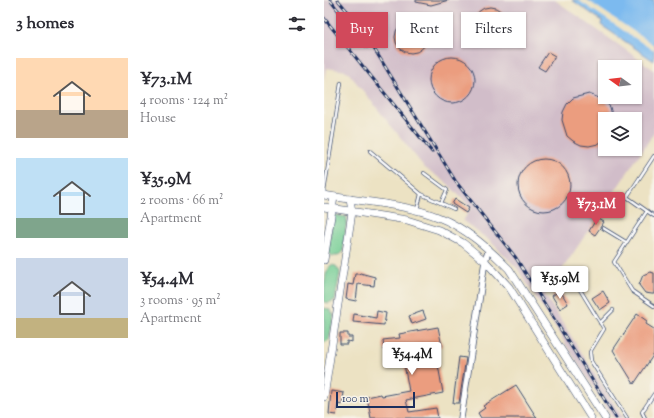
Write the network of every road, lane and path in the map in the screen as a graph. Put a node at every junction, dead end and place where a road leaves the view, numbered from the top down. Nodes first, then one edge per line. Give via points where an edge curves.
1 (341, 83) dead end
2 (370, 151) dead end
3 (654, 156) edge
4 (424, 173) dead end
5 (324, 192) edge
6 (421, 194) junction
7 (324, 195) edge
8 (334, 197) junction
9 (350, 200) junction
10 (440, 203) junction
11 (324, 208) edge
12 (332, 209) junction
13 (454, 209) dead end
14 (417, 211) junction
15 (647, 211) junction
16 (352, 212) junction
17 (654, 216) edge
18 (603, 228) dead end
19 (626, 242) junction
20 (489, 249) junction
21 (324, 260) edge
22 (485, 261) junction
23 (568, 270) dead end
24 (654, 306) edge
25 (613, 310) dead end
26 (600, 323) junction
27 (654, 394) edge
28 (324, 397) edge
29 (461, 418) edge
30 (591, 418) edge
31 (605, 418) edge
32 (627, 418) edge
33 (645, 418) edge

1 - 5 lane
2 - 6 lane
3 - 15 lane via 627,197
4 - 10 lane via 448,190
6 - 10 lane
6 - 14 lane
7 - 8 street
8 - 9 street
8 - 12 street
9 - 14 street
9 - 16 street
10 - 13 lane
11 - 12 street
12 - 16 street
12 - 21 street
14 - 20 street via 449,222
15 - 17 lane
15 - 19 lane
16 - 22 street via 425,225 463,243
16 - 28 street
18 - 19 lane
19 - 24 lane via 614,262 632,291
20 - 22 street
20 - 31 street via 509,269
22 - 29 street
22 - 30 street via 509,287
23 - 26 lane
25 - 26 lane
26 - 32 lane via 604,329 589,357
27 - 33 lane via 642,412

